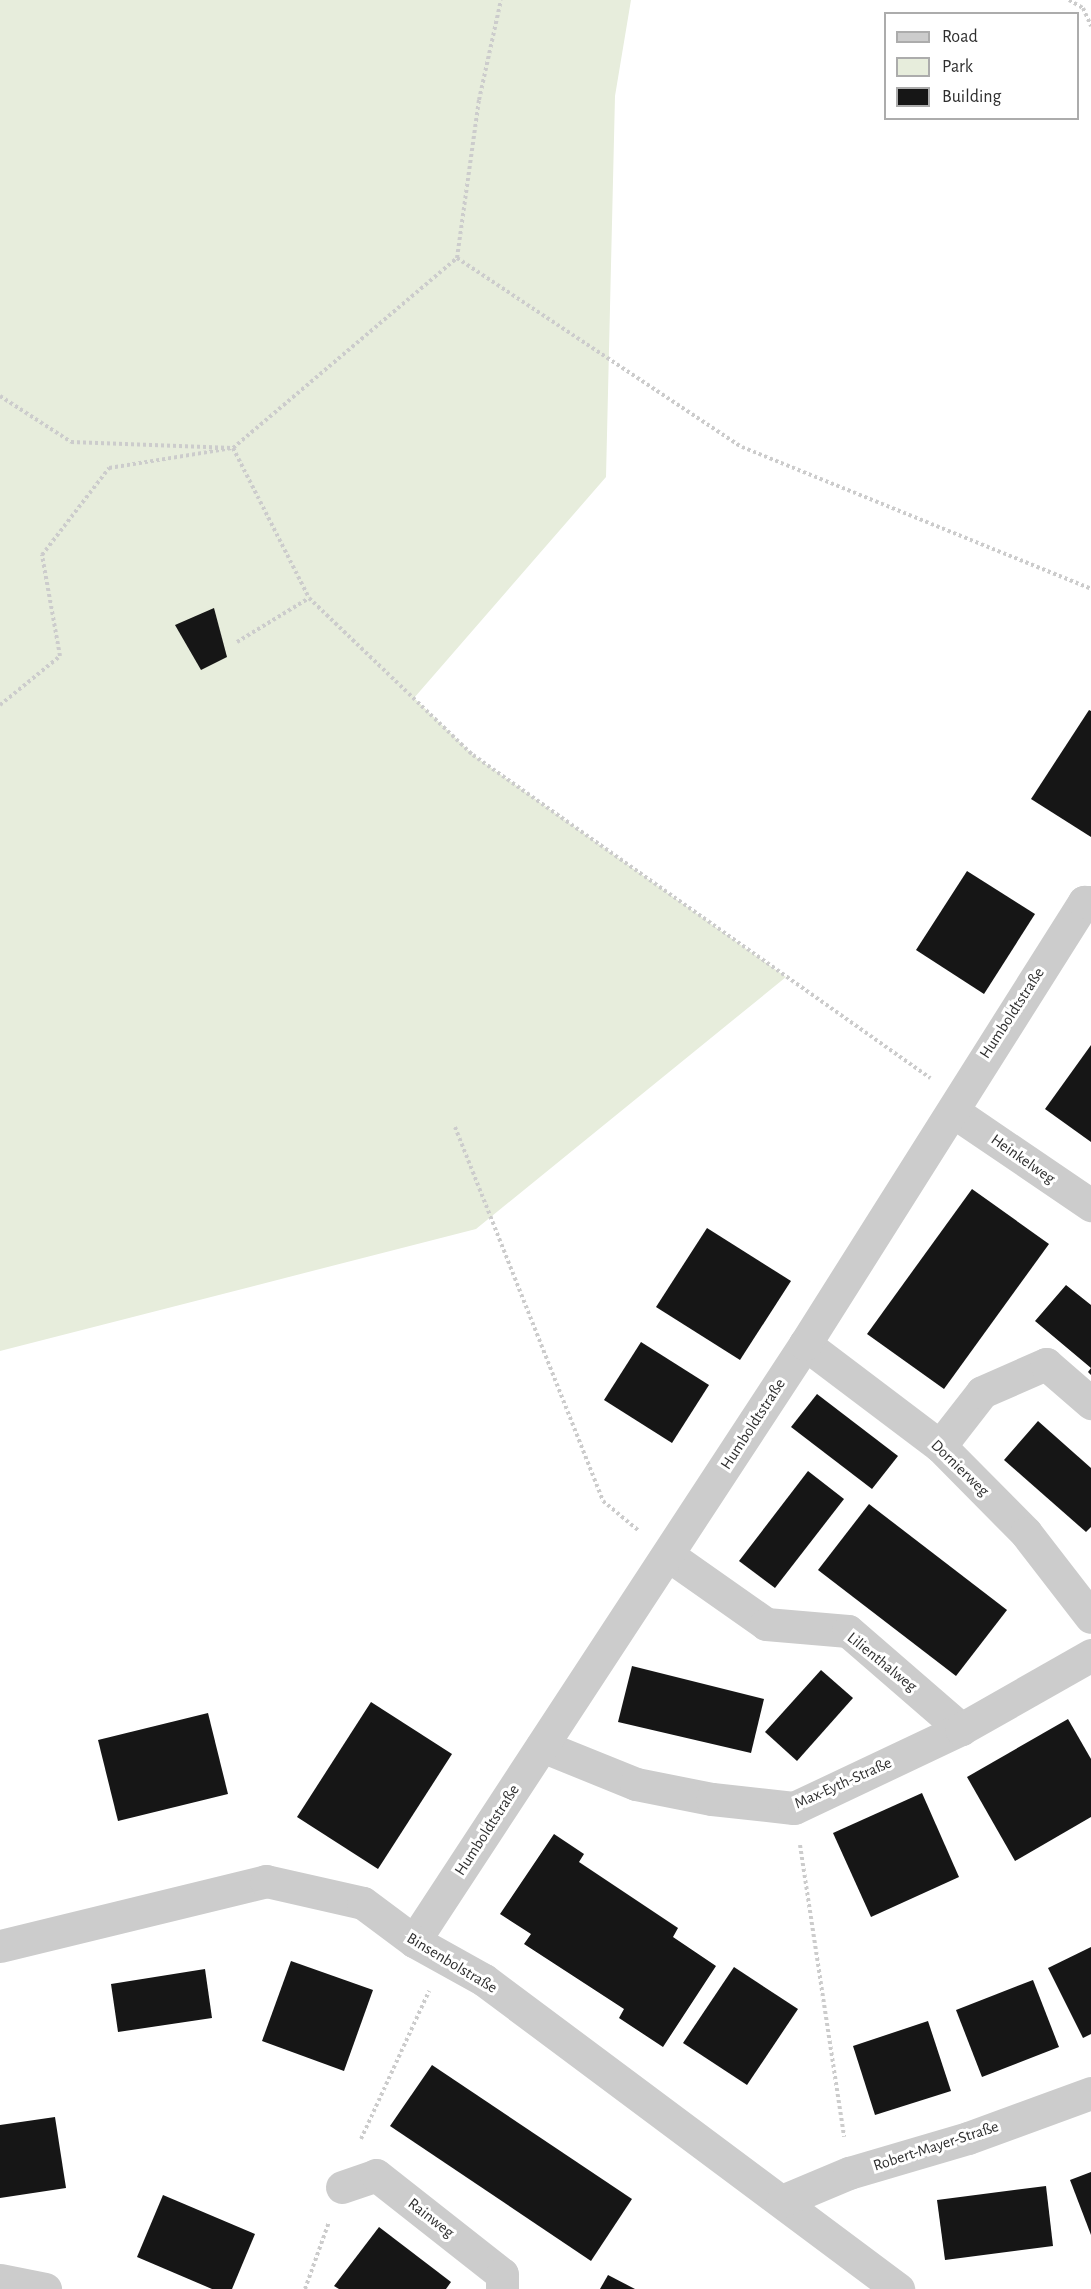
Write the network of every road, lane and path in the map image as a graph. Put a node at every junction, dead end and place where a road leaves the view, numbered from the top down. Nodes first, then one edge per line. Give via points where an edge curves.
1 (501, 0) edge
2 (1069, 0) edge
3 (1091, 26) edge
4 (457, 258) junction
5 (0, 396) edge
6 (233, 448) junction
7 (1091, 589) edge
8 (309, 598) junction
9 (237, 642) dead end
10 (0, 705) edge
11 (1088, 902) edge
12 (956, 1105) junction
13 (455, 1126) dead end
14 (1091, 1205) edge
15 (805, 1344) junction
16 (1091, 1403) edge
17 (940, 1446) junction
18 (668, 1555) junction
19 (1091, 1617) edge
20 (1091, 1655) edge
21 (962, 1729) junction
22 (542, 1746) junction
23 (794, 1808) junction
24 (414, 1941) junction
25 (0, 1946) edge
26 (415, 2016) dead end
27 (1091, 2092) edge
28 (849, 2173) junction
29 (342, 2187) junction
30 (782, 2200) junction
31 (0, 2280) edge
32 (45, 2289) edge
33 (305, 2289) edge
34 (502, 2289) edge
35 (898, 2289) edge

1 - 4 path via 479,100
2 - 3 path via 1083,8
4 - 6 path
4 - 7 path via 742,447
5 - 6 path via 71,442
6 - 8 path
6 - 10 path via 109,468 42,555 60,656
8 - 9 path
8 - 12 path via 473,755
11 - 12 street, Humboldtstraße
12 - 14 street, Heinkelweg
12 - 15 street, Humboldtstraße
13 - 18 path via 603,1501
15 - 17 street, Dornierweg
15 - 18 street, Humboldtstraße
16 - 17 street via 1046,1364 982,1392
17 - 19 street, Dornierweg via 1026,1533
18 - 21 street, Lilienthalweg via 766,1624 848,1632
18 - 22 street, Humboldtstraße
20 - 21 street, Max-Eyth-Straße
21 - 23 street, Max-Eyth-Straße
22 - 23 street, Max-Eyth-Straße via 636,1784 712,1799
22 - 24 street, Humboldtstraße
23 - 28 path
24 - 25 street, Binsenbolstraße via 363,1903 266,1881
24 - 30 street, Binsenbolstraße via 484,1980
26 - 29 path
27 - 28 street, Robert-Mayer-Straße via 968,2138
28 - 30 street, Robert-Mayer-Straße
29 - 33 path
29 - 34 street, Rainweg via 376,2175 502,2274
30 - 35 street, Binsenbolstraße
31 - 32 street

